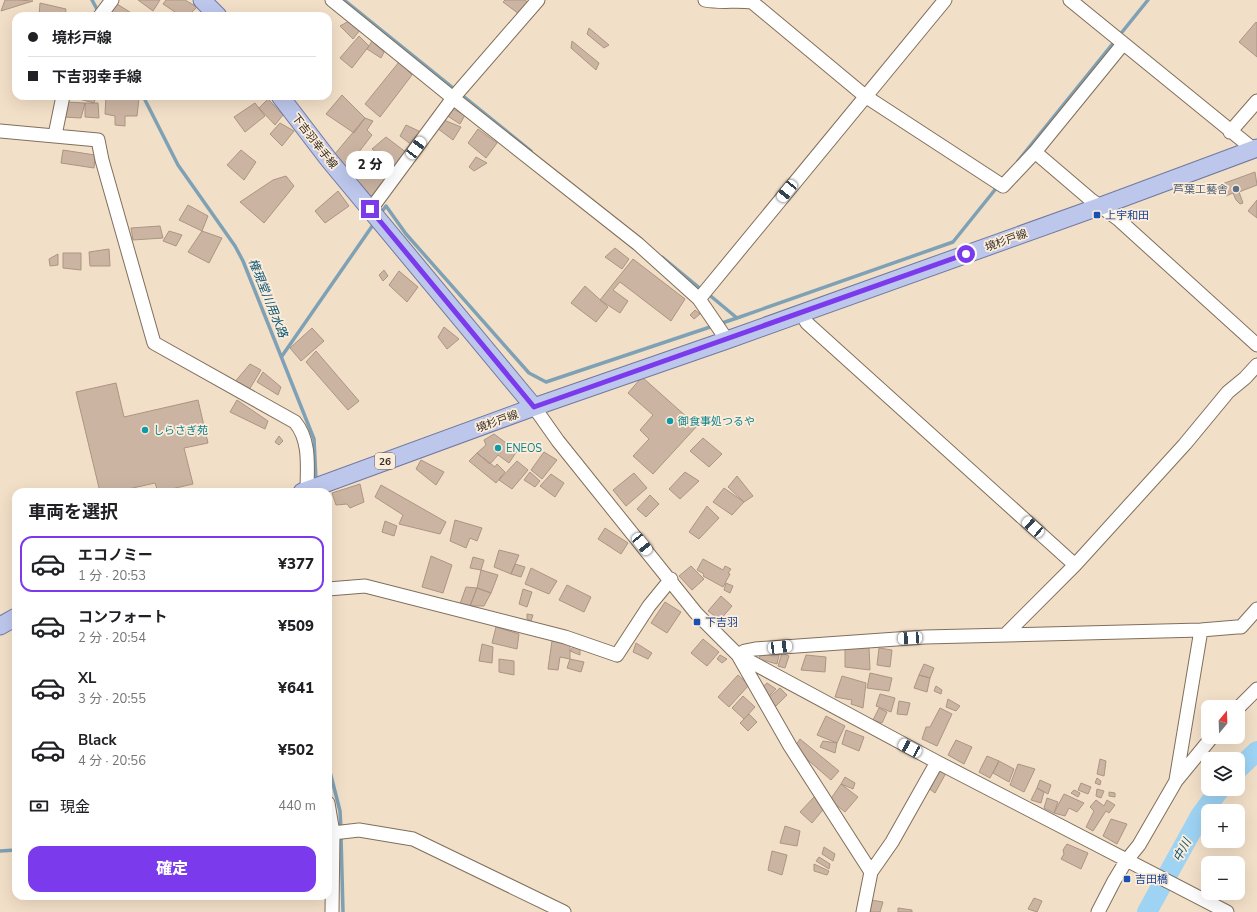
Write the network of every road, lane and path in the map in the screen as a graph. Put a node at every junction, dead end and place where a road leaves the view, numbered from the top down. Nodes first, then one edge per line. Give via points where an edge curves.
1 (112, 0) edge
2 (202, 0) edge
3 (332, 0) edge
4 (538, 0) edge
5 (705, 0) edge
6 (945, 0) edge
7 (1070, 0) edge
8 (103, 12) edge
9 (214, 12) edge
10 (1123, 44) junction
11 (865, 96) junction
12 (453, 98) junction
13 (62, 100) edge
14 (283, 100) edge
15 (1257, 101) edge
16 (0, 131) edge
17 (1230, 132) junction
18 (55, 135) junction
19 (1255, 149) edge
20 (1035, 152) junction
21 (1101, 206) junction
22 (370, 209) junction
23 (699, 299) junction
24 (801, 313) junction
25 (728, 340) junction
26 (1257, 345) edge
27 (1257, 365) edge
28 (534, 407) junction
29 (305, 488) edge
30 (313, 488) edge
31 (1075, 564) junction
32 (671, 580) junction
33 (332, 589) edge
34 (1257, 609) edge
35 (12, 619) edge
36 (0, 626) edge
37 (1201, 630) junction
38 (1005, 636) junction
39 (738, 655) junction
40 (1257, 689) edge
41 (1245, 701) edge
42 (1206, 744) edge
43 (936, 762) junction
44 (1176, 781) junction
45 (332, 827) edge
46 (333, 833) junction
47 (1126, 861) junction
48 (871, 872) junction
49 (332, 912) edge
50 (564, 912) edge
51 (863, 912) edge
52 (1098, 912) edge
53 (1227, 912) edge

1 - 8 street
2 - 9 main road
3 - 12 street
4 - 12 street
5 - 11 street via 719,3 734,0 752,2
6 - 11 street
7 - 10 street
10 - 17 street
10 - 20 street
11 - 20 street via 1003,186
11 - 23 street
12 - 22 street
12 - 23 street via 638,244
13 - 18 street
14 - 22 main road, 下吉羽幸手線
15 - 17 street
16 - 18 street
17 - 19 street
18 - 29 street via 98,140 154,343 295,422 303,430 307,446
19 - 21 main road, 境杉戸線 / 26
20 - 21 street
21 - 24 main road, 境杉戸線 / 26
21 - 26 street
22 - 28 main road, 下吉羽幸手線
23 - 25 street
24 - 25 main road, 境杉戸線 / 26
24 - 31 street via 807,323
25 - 28 main road, 境杉戸線 / 26
27 - 31 street via 1224,397 1185,444
28 - 30 main road, 境杉戸線 / 26
28 - 32 street
31 - 38 street
32 - 33 street via 649,606 617,655 565,637 365,586
32 - 39 street via 696,613
34 - 37 street via 1241,626
35 - 36 main road
37 - 38 street
37 - 44 street
38 - 39 street via 925,637 804,644 755,649
39 - 43 street
39 - 48 street via 790,746
40 - 41 street
42 - 44 street
43 - 47 street
43 - 48 street via 892,842
44 - 47 street via 1139,845
45 - 46 street
46 - 49 street
46 - 50 street via 359,830 413,839
47 - 52 street
47 - 53 street
48 - 51 street

